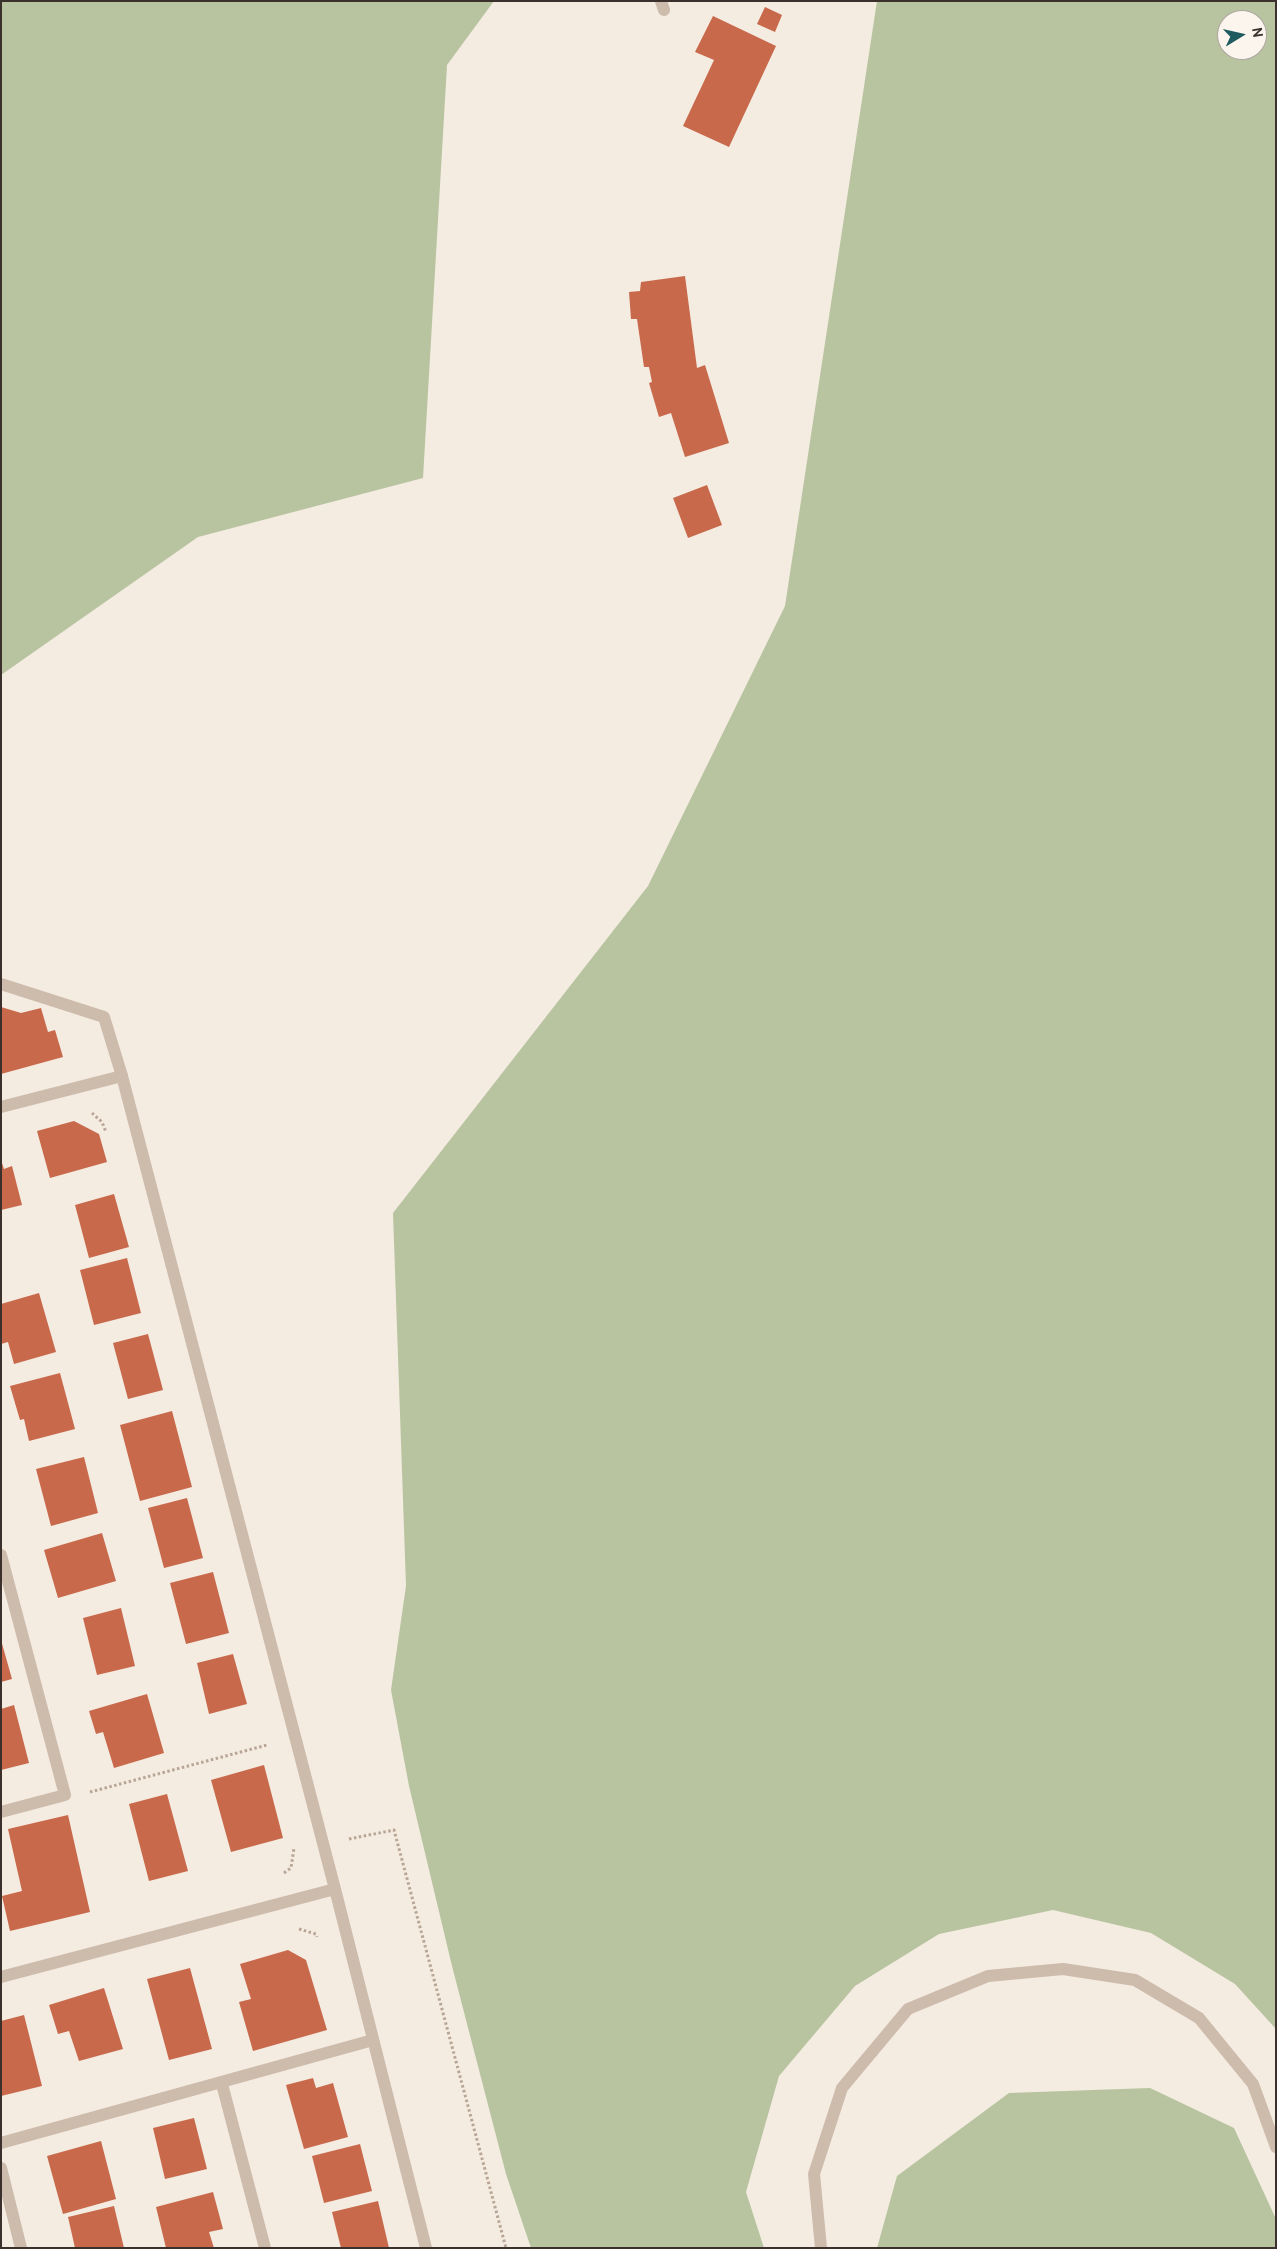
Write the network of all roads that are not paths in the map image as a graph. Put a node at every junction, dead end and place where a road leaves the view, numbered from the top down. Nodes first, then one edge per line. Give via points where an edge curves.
1 (1, 984) edge
2 (122, 1076) junction
3 (1, 1107) edge
4 (1, 1556) edge
5 (1, 1812) edge
6 (335, 1889) junction
7 (1, 1977) edge
8 (373, 2040) junction
9 (222, 2084) junction
10 (1, 2143) edge
11 (1276, 2148) edge
12 (1, 2168) edge
13 (21, 2248) edge
14 (265, 2248) edge
15 (426, 2248) edge
16 (821, 2248) edge

1 - 2 street via 104,1017
2 - 3 street
2 - 6 street
4 - 5 street via 65,1795
6 - 7 street
6 - 8 street
8 - 9 street
8 - 15 street
9 - 10 street
9 - 14 street
11 - 16 street via 1253,2084 1199,2018 1135,1980 1063,1969 988,1976 908,2009 842,2088 814,2174
12 - 13 street

